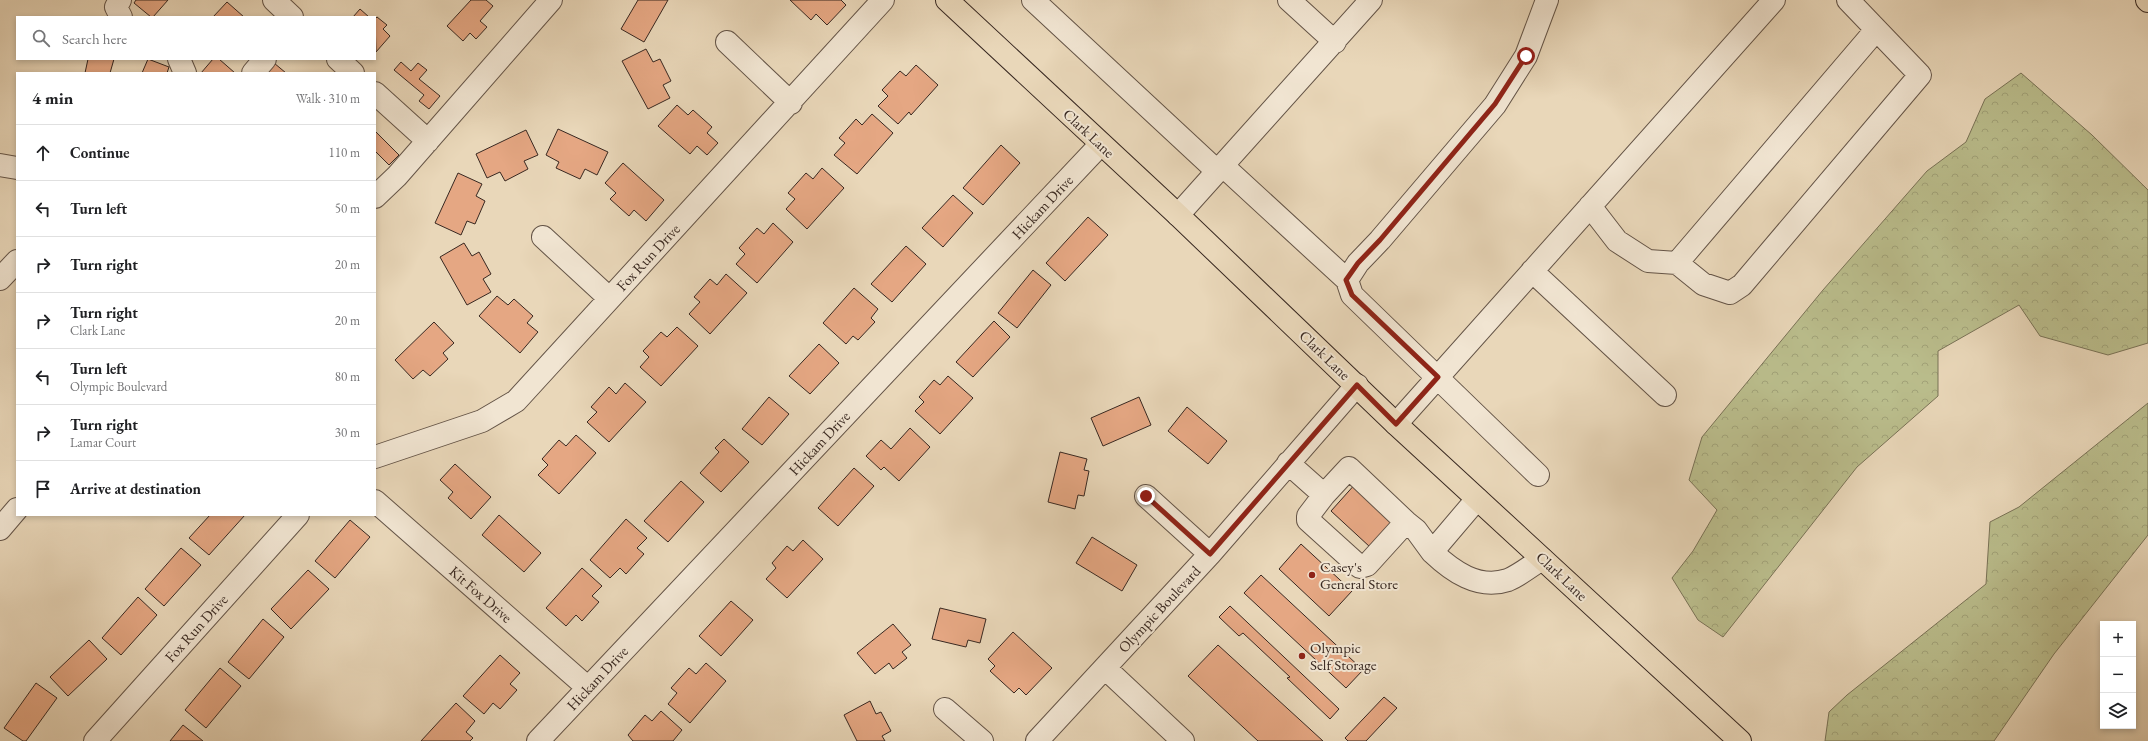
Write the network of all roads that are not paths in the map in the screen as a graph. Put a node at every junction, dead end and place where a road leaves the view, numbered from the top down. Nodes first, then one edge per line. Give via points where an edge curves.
1 (120, 0) edge
2 (274, 0) edge
3 (551, 0) edge
4 (883, 0) edge
5 (947, 0) edge
6 (1033, 0) edge
7 (1289, 0) edge
8 (1371, 0) edge
9 (1547, 0) edge
10 (1774, 0) edge
11 (1848, 0) edge
12 (120, 16) edge
13 (291, 16) edge
14 (1876, 30) junction
15 (727, 42) dead end
16 (1335, 42) junction
17 (179, 60) edge
18 (264, 60) edge
19 (339, 60) edge
20 (185, 72) edge
21 (254, 72) edge
22 (352, 72) edge
23 (376, 94) edge
24 (791, 102) junction
25 (428, 141) junction
26 (1101, 144) junction
27 (0, 165) edge
28 (16, 168) edge
29 (1219, 168) junction
30 (376, 196) edge
31 (1590, 206) junction
32 (1178, 215) junction
33 (543, 237) dead end
34 (16, 262) edge
35 (1677, 263) junction
36 (1532, 271) junction
37 (0, 279) edge
38 (1346, 280) junction
39 (609, 298) junction
40 (1438, 377) junction
41 (1357, 385) junction
42 (1666, 395) dead end
43 (1396, 424) junction
44 (376, 457) edge
45 (1288, 463) junction
46 (1538, 475) dead end
47 (1146, 496) dead end
48 (1324, 496) junction
49 (1477, 498) junction
50 (376, 502) edge
51 (16, 511) edge
52 (297, 516) edge
53 (1406, 522) junction
54 (0, 529) edge
55 (1432, 552) junction
56 (1210, 554) junction
57 (1542, 559) junction
58 (1105, 668) junction
59 (587, 687) junction
60 (945, 709) dead end
61 (95, 741) edge
62 (538, 741) edge
63 (982, 741) edge
64 (1038, 741) edge
65 (1183, 741) edge
66 (1740, 741) edge

1 - 12 street via 116,7
2 - 13 street
3 - 25 street
4 - 24 street, Fox Run Drive
5 - 26 main road, Clark Lane
6 - 29 street
7 - 16 street
8 - 16 street
9 - 38 street via 1526,56 1495,104
10 - 31 street
11 - 14 street
14 - 35 street
14 - 35 street via 1920,75 1752,273 1730,293 1703,284
15 - 24 street
16 - 29 street
17 - 20 street
18 - 21 street
19 - 22 street
23 - 25 street
24 - 39 street, Fox Run Drive
25 - 30 street
26 - 32 main road, Clark Lane
26 - 59 street, Hickam Drive
27 - 28 street
29 - 32 street
29 - 38 street
31 - 35 street via 1617,241 1648,261
31 - 36 street
32 - 41 main road, Clark Lane
33 - 39 street
34 - 37 street
36 - 40 street
36 - 42 street
38 - 40 street via 1352,295
39 - 44 street, Fox Run Drive via 516,401 482,421
40 - 43 street
40 - 46 street
41 - 43 main road, Clark Lane
41 - 45 street, Olympic Boulevard
43 - 49 main road, Clark Lane
45 - 48 street
45 - 56 street, Olympic Boulevard
47 - 56 street
48 - 53 street via 1349,468
48 - 53 street via 1308,516 1308,520 1360,567 1367,565
49 - 55 street
49 - 57 main road, Clark Lane
50 - 59 street, Kit Fox Drive
51 - 54 street
52 - 61 street, Fox Run Drive
53 - 55 street via 1416,530
55 - 57 street via 1452,570 1482,583 1508,580
56 - 58 street, Olympic Boulevard
57 - 66 main road, Clark Lane
58 - 64 street, Olympic Boulevard
58 - 65 street
59 - 62 street, Hickam Drive
60 - 63 street

